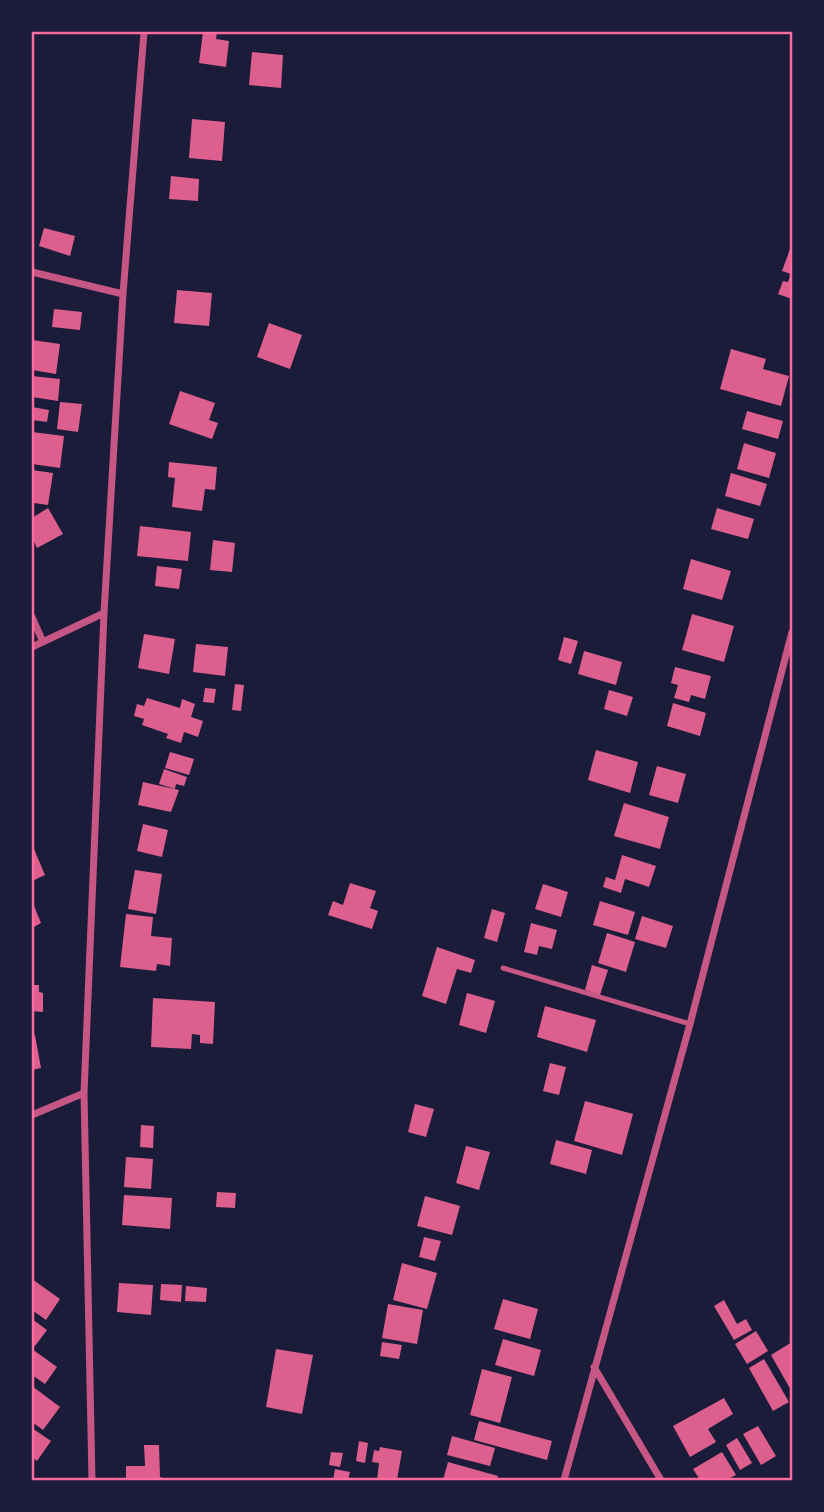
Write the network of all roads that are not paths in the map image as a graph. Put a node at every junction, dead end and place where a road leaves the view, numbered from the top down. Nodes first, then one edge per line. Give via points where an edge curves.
1 (144, 32) edge
2 (32, 272) edge
3 (123, 293) junction
4 (104, 613) junction
5 (32, 617) edge
6 (793, 632) edge
7 (43, 642) junction
8 (32, 647) edge
9 (503, 968) dead end
10 (690, 1024) junction
11 (83, 1093) junction
12 (32, 1115) edge
13 (594, 1367) junction
14 (92, 1480) edge
15 (564, 1480) edge
16 (661, 1480) edge

1 - 3 street
2 - 3 street
3 - 4 street
4 - 7 street
4 - 11 street
5 - 7 street
6 - 10 street
7 - 8 street
9 - 10 lane
10 - 13 street
11 - 12 street
11 - 14 street
13 - 15 street
13 - 16 street

